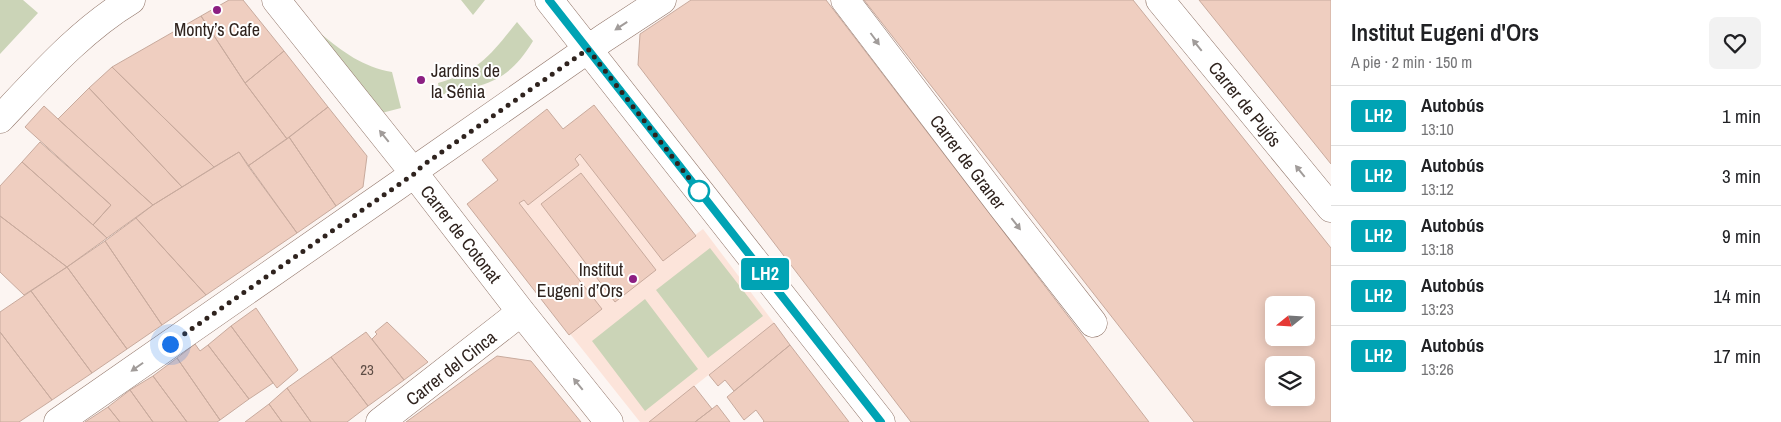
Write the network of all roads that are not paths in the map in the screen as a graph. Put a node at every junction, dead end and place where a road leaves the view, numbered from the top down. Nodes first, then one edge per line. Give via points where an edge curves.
1 (131, 0) edge
2 (276, 0) edge
3 (549, 0) edge
4 (662, 0) edge
5 (845, 0) edge
6 (1160, 0) edge
7 (588, 49) junction
8 (0, 119) edge
9 (414, 174) junction
10 (1331, 208) edge
11 (521, 312) junction
12 (1093, 323) dead end
13 (58, 422) edge
14 (380, 422) edge
15 (609, 422) edge
16 (881, 422) edge

1 - 8 street via 78,39
9 -> 2 street, Carrer de Cotonat
3 - 7 street
4 -> 7 street
5 -> 12 street, Carrer de Graner
10 -> 6 street, Carrer de Pujós
7 - 9 street
7 - 16 street
9 - 11 street, Carrer de Cotonat
9 -> 13 street
11 - 14 street, Carrer del Cinca
15 -> 11 street, Carrer de Cotonat

